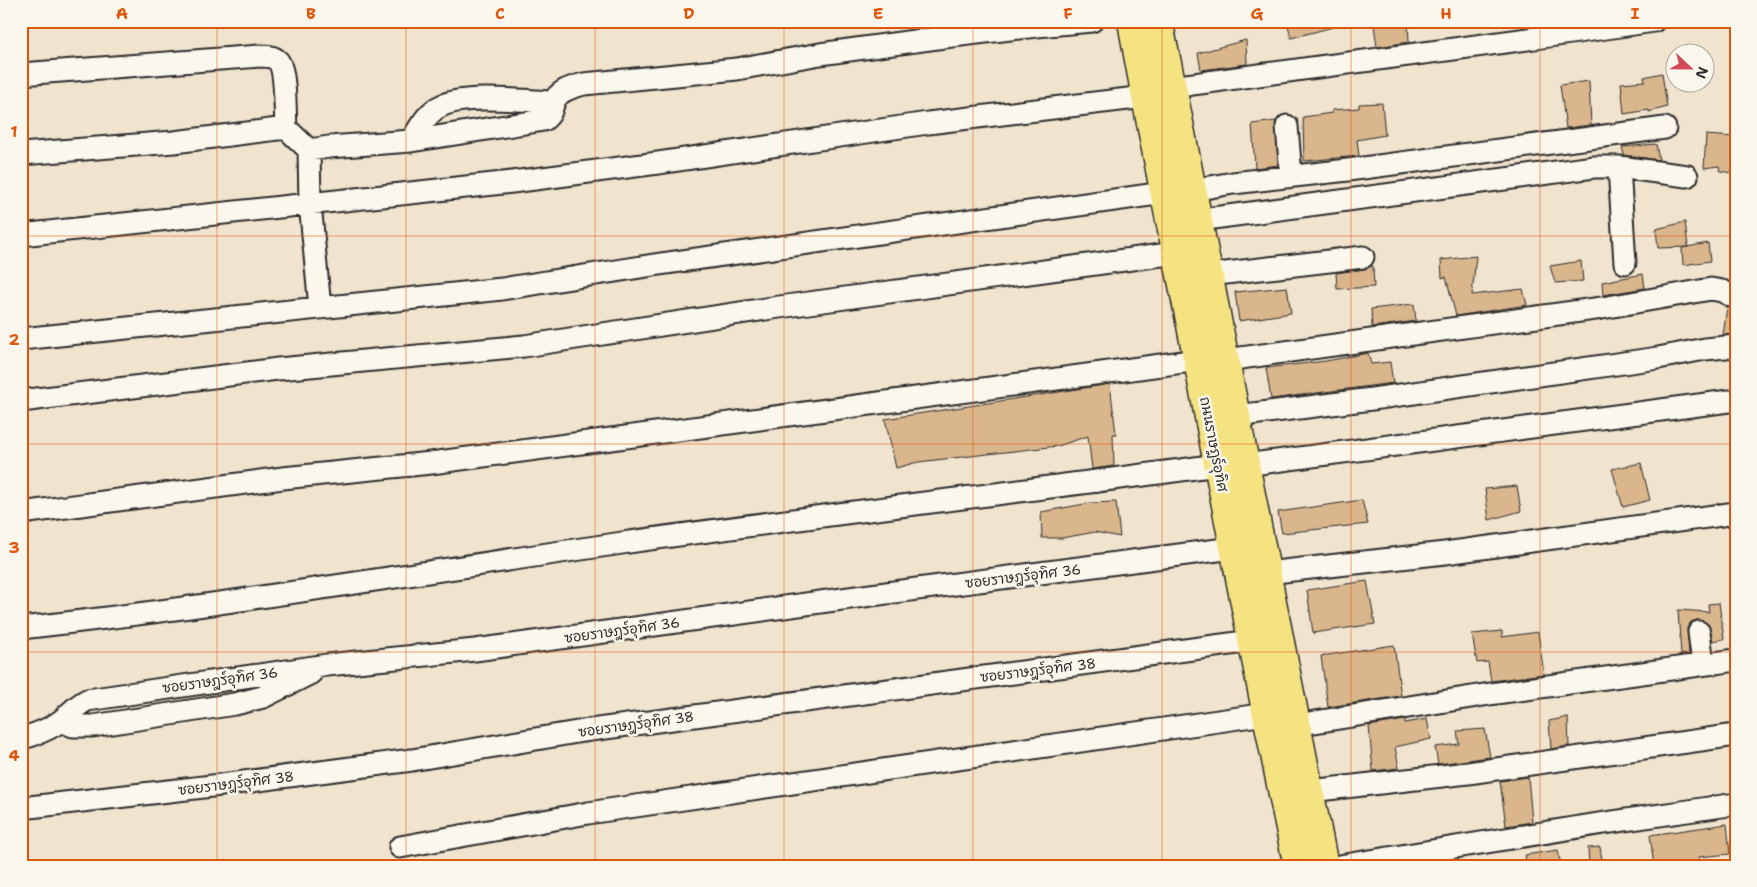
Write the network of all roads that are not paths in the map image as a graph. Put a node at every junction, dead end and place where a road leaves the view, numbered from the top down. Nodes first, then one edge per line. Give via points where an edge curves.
1 (1092, 21) edge
2 (1132, 21) edge
3 (1158, 21) edge
4 (1654, 21) edge
5 (21, 74) edge
6 (1172, 87) junction
7 (1145, 97) junction
8 (554, 102) junction
9 (1287, 126) dead end
10 (286, 128) junction
11 (1666, 128) dead end
12 (411, 141) junction
13 (309, 150) junction
14 (21, 154) edge
15 (1619, 167) junction
16 (1291, 176) junction
17 (1687, 176) dead end
18 (1192, 190) junction
19 (1164, 192) junction
20 (310, 203) junction
21 (1198, 220) junction
22 (21, 235) edge
23 (1176, 253) junction
24 (1363, 257) dead end
25 (1625, 263) dead end
26 (1209, 275) junction
27 (1736, 298) edge
28 (320, 308) junction
29 (21, 339) edge
30 (1736, 346) edge
31 (1198, 360) junction
32 (1226, 360) junction
33 (21, 400) edge
34 (1729, 401) dead end
35 (1236, 416) junction
36 (1218, 465) junction
37 (1245, 465) junction
38 (21, 513) edge
39 (1736, 513) edge
40 (1233, 548) junction
41 (1266, 573) junction
42 (21, 628) edge
43 (1698, 632) dead end
44 (1252, 641) junction
45 (1736, 660) edge
46 (1703, 664) junction
47 (1266, 714) junction
48 (1296, 725) junction
49 (1736, 735) edge
50 (21, 738) edge
51 (1310, 791) junction
52 (1736, 804) edge
53 (21, 808) edge
54 (400, 847) dead end
55 (1298, 866) edge
56 (1324, 866) edge
57 (1339, 866) edge

1 - 8 street via 878,46 737,69 584,84 568,88
2 - 7 main road, ถนนราษฎร์อุทิศ
3 - 6 main road, ถนนราษฎร์อุทิศ
4 - 6 street
5 - 10 street via 272,57 282,70
6 - 18 main road, ถนนราษฎร์อุทิศ
7 - 19 main road, ถนนราษฎร์อุทิศ
7 - 20 street via 928,123 512,182
8 - 12 street via 552,113 544,120
8 - 12 street via 451,102 429,114
9 - 16 street
10 - 13 street
10 - 14 street via 174,142
11 - 16 street
12 - 13 street
13 - 20 street
15 - 17 street
15 - 21 street via 1594,166
15 - 25 street
16 - 18 street
18 - 21 main road, ถนนราษฎร์อุทิศ
19 - 23 main road, ถนนราษฎร์อุทิศ
19 - 28 street via 502,289
20 - 22 street
20 - 28 street
21 - 26 main road, ถนนราษฎร์อุทิศ
23 - 31 main road, ถนนราษฎร์อุทิศ
23 - 33 street via 772,308 524,346 278,369
24 - 26 street
26 - 32 main road, ถนนราษฎร์อุทิศ
27 - 32 street via 1711,289 1592,309
28 - 29 street
30 - 35 street
31 - 36 main road, ถนนราษฎร์อุทิศ
31 - 38 street via 592,442
32 - 35 main road, ถนนราษฎร์อุทิศ
34 - 37 street
35 - 37 main road, ถนนราษฎร์อุทิศ
36 - 40 main road, ถนนราษฎร์อุทิศ
36 - 42 street via 799,519
37 - 41 main road, ถนนราษฎร์อุทิศ
39 - 41 street via 1445,553
40 - 44 main road, ถนนราษฎร์อุทิศ
40 - 50 street, ซอยราษฎร์อุทิศ 36 via 476,650 327,665 87,700 75,706 61,721 34,736
41 - 48 main road, ถนนราษฎร์อุทิศ
43 - 46 street
44 - 47 main road, ถนนราษฎร์อุทิศ
44 - 53 street, ซอยราษฎร์อุทิศ 38 via 583,731 403,761
45 - 46 street
46 - 48 street
47 - 54 street via 588,813
47 - 55 main road, ถนนราษฎร์อุทิศ
48 - 51 main road, ถนนราษฎร์อุทิศ
49 - 51 street via 1468,773
51 - 56 main road, ถนนราษฎร์อุทิศ
52 - 57 street

